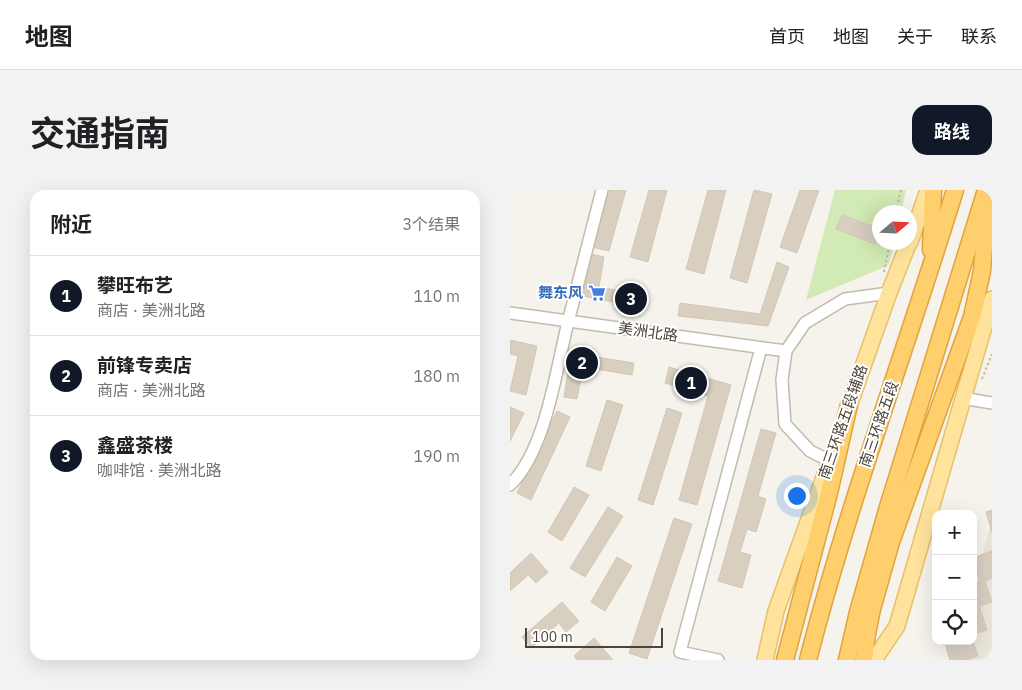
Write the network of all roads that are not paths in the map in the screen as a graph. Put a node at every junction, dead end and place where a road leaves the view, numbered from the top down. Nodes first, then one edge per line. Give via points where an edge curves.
1 (602, 190) edge
2 (928, 190) edge
3 (933, 190) edge
4 (955, 190) edge
5 (987, 190) edge
6 (917, 220) edge
7 (906, 250) edge
8 (930, 271) junction
9 (889, 293) junction
10 (992, 299) edge
11 (510, 313) edge
12 (568, 321) junction
13 (761, 348) junction
14 (786, 351) junction
15 (962, 398) junction
16 (992, 403) edge
17 (850, 404) junction
18 (830, 461) junction
19 (510, 484) edge
20 (718, 660) edge
21 (765, 660) edge
22 (785, 660) edge
23 (808, 660) edge
24 (847, 660) edge
25 (864, 660) edge
26 (874, 660) edge

1 - 12 street
2 - 6 main road, 南三环路五段辅路
3 - 8 highway
4 - 8 highway, 南三环路五段
5 - 24 highway via 888,507
5 - 25 highway via 982,271 972,317 891,542 872,609
7 - 9 main road, 南三环路五段辅路
8 - 23 highway, 南三环路五段 via 853,500
9 - 14 street via 844,299 805,324
9 - 17 main road, 南三环路五段辅路
10 - 15 main road
11 - 12 street, 美洲北路
12 - 13 street, 美洲北路
12 - 19 street via 543,429 519,476
13 - 14 street, 美洲北路
13 - 20 street via 680,652
14 - 18 street via 782,380 785,424 810,451
15 - 16 street
15 - 26 main road via 897,626
17 - 18 main road, 南三环路五段辅路
17 - 22 highway
18 - 21 main road, 南三环路五段辅路 via 776,611

